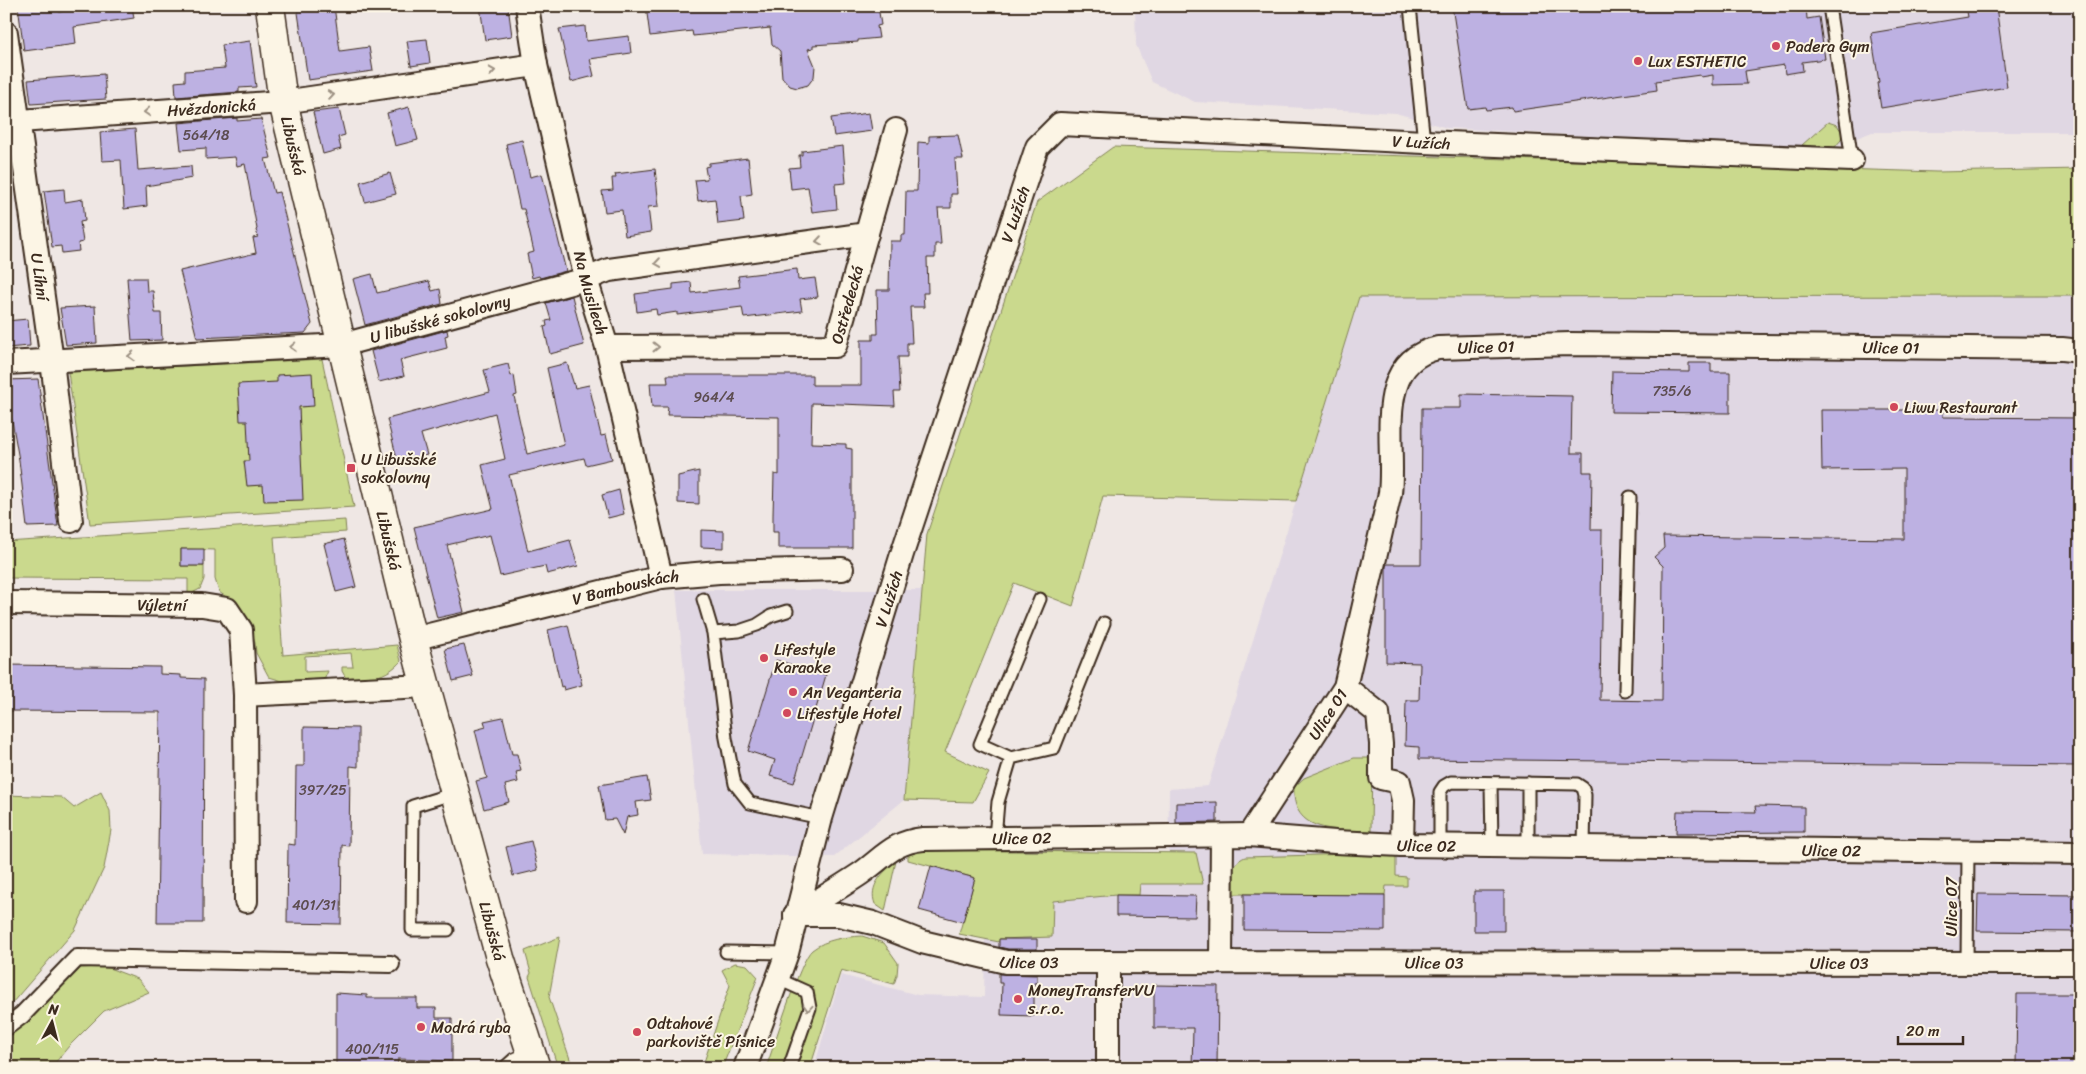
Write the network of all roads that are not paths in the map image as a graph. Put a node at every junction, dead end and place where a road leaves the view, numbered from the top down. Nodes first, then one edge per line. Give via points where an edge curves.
1 (270, 6) edge
2 (527, 6) edge
3 (1410, 6) edge
4 (1829, 6) edge
5 (6, 33) edge
6 (536, 64) junction
7 (283, 102) junction
8 (12, 121) edge
9 (896, 130) dead end
10 (1424, 142) junction
11 (1852, 160) joint
12 (867, 234) junction
13 (586, 279) junction
14 (342, 344) junction
15 (607, 347) junction
16 (2080, 351) edge
17 (52, 361) junction
18 (6, 363) edge
19 (1630, 496) dead end
20 (71, 521) dead end
21 (842, 569) dead end
22 (661, 577) junction
23 (703, 599) dead end
24 (1040, 599) dead end
25 (6, 603) edge
26 (787, 611) dead end
27 (1104, 623) dead end
28 (713, 634) junction
29 (413, 639) junction
30 (425, 686) junction
31 (1345, 687) junction
32 (1625, 692) dead end
33 (244, 695) junction
34 (1010, 758) junction
35 (1491, 783) junction
36 (1528, 783) junction
37 (455, 793) junction
38 (821, 818) junction
39 (1222, 836) junction
40 (1249, 836) junction
41 (995, 838) junction
42 (1402, 845) junction
43 (1440, 845) junction
44 (1492, 846) junction
45 (1528, 846) junction
46 (1584, 847) junction
47 (1968, 852) junction
48 (2080, 853) edge
49 (246, 901) dead end
50 (795, 915) junction
51 (448, 930) dead end
52 (726, 952) dead end
53 (787, 953) junction
54 (1108, 962) junction
55 (1221, 962) junction
56 (1968, 962) junction
57 (2080, 963) edge
58 (391, 964) dead end
59 (778, 979) junction
60 (6, 1026) edge
61 (533, 1060) edge
62 (504, 1068) edge
63 (746, 1068) edge
64 (790, 1068) edge
65 (1108, 1068) edge

1 - 7 main road, Libušská
2 - 6 street, Na Musilech
3 - 10 lane
4 - 11 lane
5 - 8 street, U Líhní
7 -> 6 street, Hvězdonická
6 - 13 street, Na Musilech
7 -> 8 street, Hvězdonická
7 - 14 main road, Libušská
8 - 17 street, U Líhní
9 - 12 street, Ostředecká
10 - 11 street, V Lužích
10 - 38 street, V Lužích via 1060,124 1037,147 902,554
12 -> 13 street, U libušské sokolovny via 609,270
15 -> 12 street, Ostředecká via 835,346
13 - 14 street, U libušské sokolovny
13 - 15 street, Na Musilech
14 -> 17 street, U libušské sokolovny
14 - 29 main road, Libušská
15 - 22 street, Na Musilech
16 - 31 street, Ulice 01 via 1570,344 1426,350 1407,363 1392,394 1390,493
17 - 18 street, U libušské sokolovny
17 - 20 street, U Líhní
19 - 32 lane
21 - 22 street, V Bambouskách
22 - 29 street, V Bambouskách
23 - 28 lane
24 - 34 lane via 980,744
25 - 33 street, Výletní via 202,605 227,609 241,630
26 - 28 lane via 739,631
27 - 34 lane via 1054,748
28 - 38 lane via 735,784 750,803
29 - 30 main road, Libušská
30 - 33 street
30 - 37 main road, Libušská
31 - 40 street, Ulice 01
31 - 42 street via 1378,713 1381,778 1399,782 1403,800
33 - 49 street, Výletní
34 - 41 lane via 998,802
35 - 36 lane
35 - 43 lane via 1451,782 1444,786 1440,792
35 - 44 lane
36 - 45 lane
36 - 46 lane via 1578,784 1583,788
37 - 51 lane via 413,806 412,930
37 - 61 main road, Libušská via 500,958
38 - 50 street, V Lužích
39 - 40 street, Ulice 02
39 - 41 street, Ulice 02
39 - 55 street
40 - 42 street, Ulice 02
41 - 50 street, Ulice 02 via 904,842
42 - 43 street, Ulice 02
43 - 44 street, Ulice 02
44 - 45 street, Ulice 02
45 - 46 street, Ulice 02
46 - 47 street, Ulice 02
47 - 48 street, Ulice 02
47 - 56 lane, Ulice 07
50 - 53 street, V Lužích
50 - 54 street, Ulice 03 via 839,915 873,923 922,942 1006,962
52 - 53 lane
53 - 59 street, V Lužích
54 - 55 street, Ulice 03
54 - 65 street
55 - 56 street, Ulice 03
56 - 57 street, Ulice 03
58 - 60 street via 77,958 22,1015
59 - 63 street, V Lužích
59 -> 64 lane via 807,992 810,1008
61 - 62 lane via 514,1059

